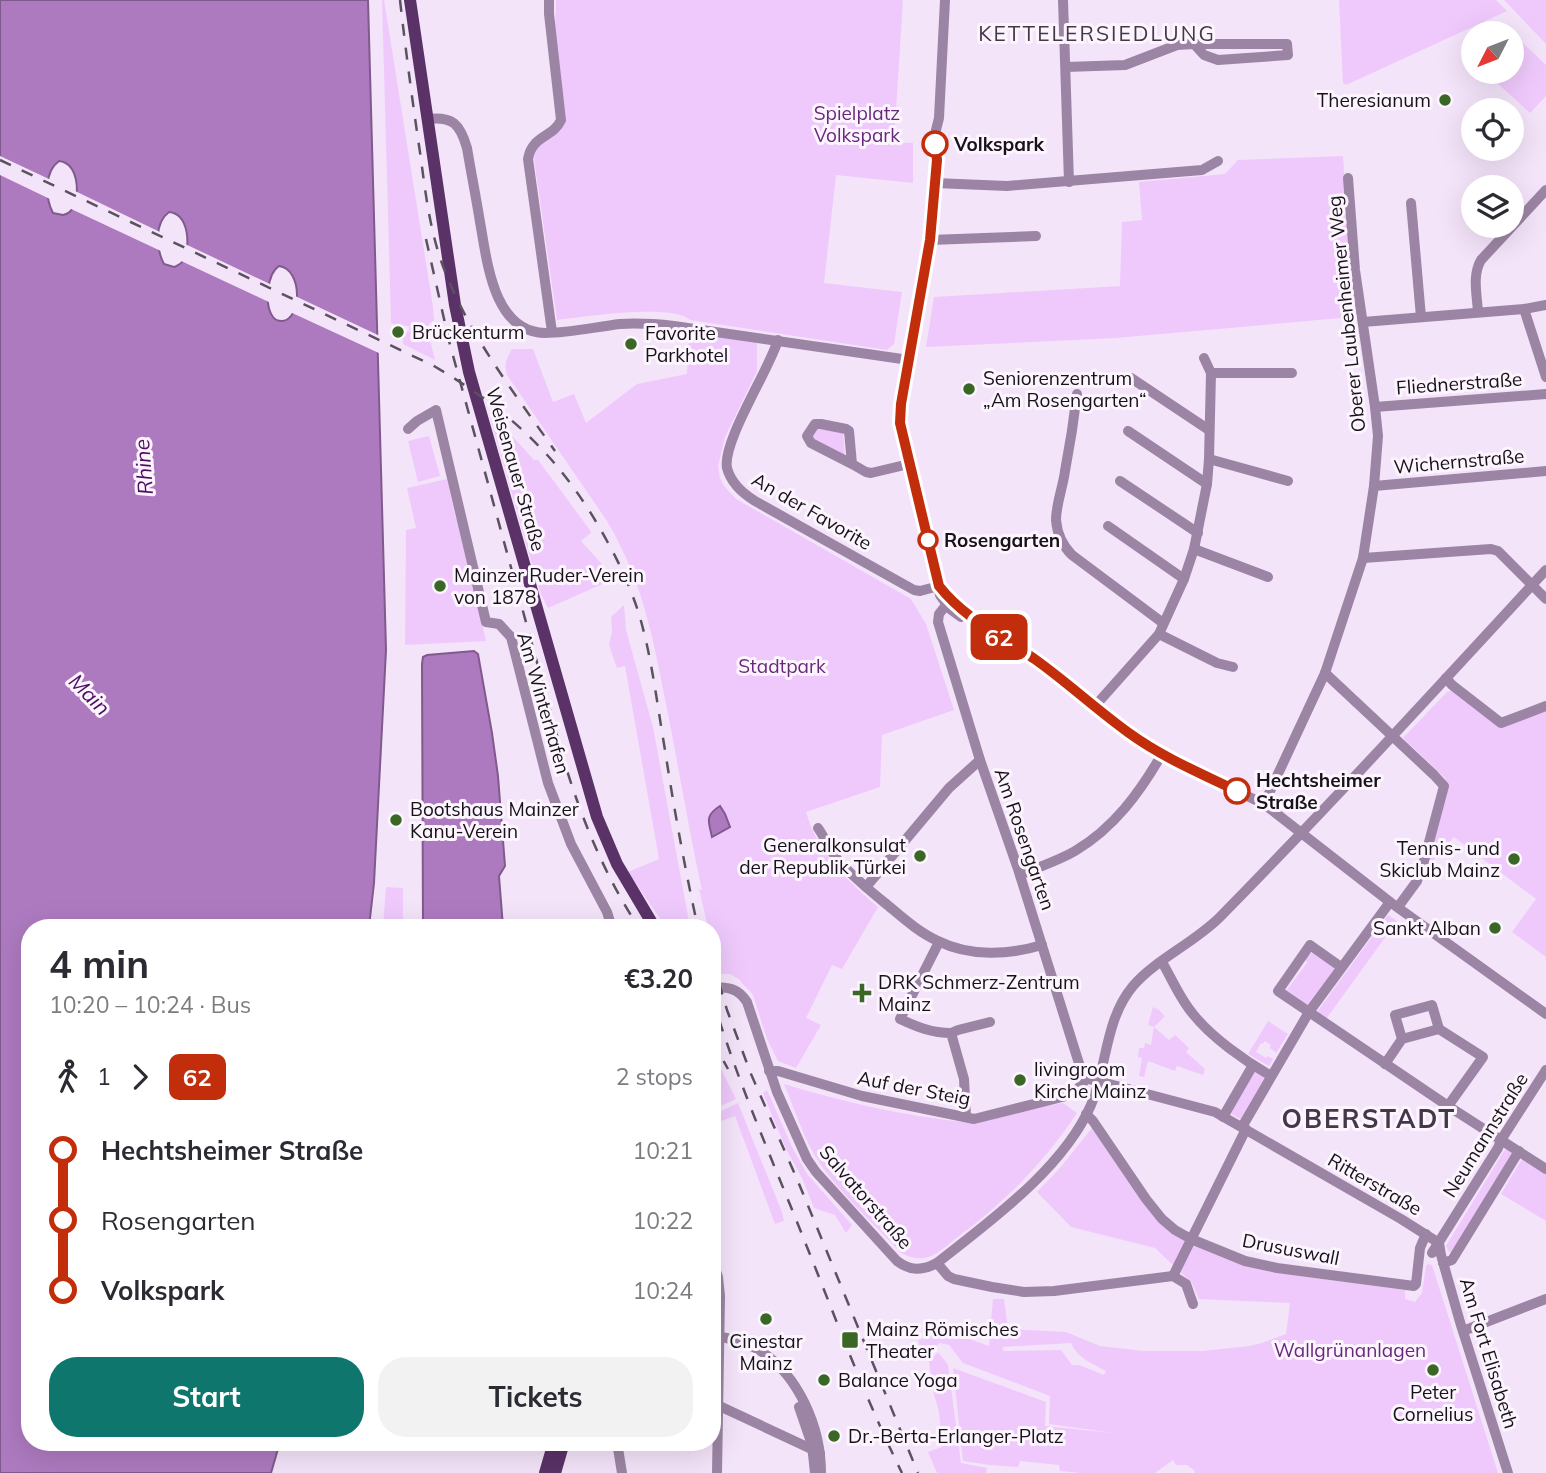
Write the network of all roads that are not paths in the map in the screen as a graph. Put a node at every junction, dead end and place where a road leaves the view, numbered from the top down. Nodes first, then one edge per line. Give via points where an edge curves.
1 (410, 0) edge
2 (549, 0) edge
3 (945, 0) edge
4 (1063, 0) edge
5 (1194, 44) junction
6 (1066, 66) junction
7 (427, 119) junction
8 (1218, 162) dead end
9 (1348, 178) dead end
10 (1069, 181) junction
11 (935, 183) junction
12 (1546, 190) edge
13 (1410, 203) dead end
14 (1037, 236) dead end
15 (930, 240) junction
16 (1546, 305) edge
17 (1524, 309) junction
18 (1478, 312) junction
19 (1421, 317) junction
20 (1363, 322) junction
21 (552, 332) junction
22 (778, 340) junction
23 (1204, 358) dead end
24 (909, 360) junction
25 (1211, 373) junction
26 (1292, 373) dead end
27 (1546, 377) edge
28 (1131, 378) dead end
29 (1077, 394) dead end
30 (1546, 394) edge
31 (1375, 407) junction
32 (408, 429) dead end
33 (1209, 430) junction
34 (1128, 431) dead end
35 (1209, 459) junction
36 (852, 464) junction
37 (909, 464) junction
38 (1546, 471) edge
39 (1120, 481) dead end
40 (1288, 481) dead end
41 (1207, 484) junction
42 (1374, 486) junction
43 (1108, 526) dead end
44 (1198, 534) junction
45 (1194, 549) junction
46 (1363, 558) junction
47 (1546, 570) edge
48 (1268, 578) dead end
49 (1184, 579) junction
50 (1532, 585) junction
51 (939, 586) junction
52 (1546, 599) edge
53 (947, 602) junction
54 (1163, 623) junction
55 (1159, 634) junction
56 (1233, 667) dead end
57 (1325, 673) junction
58 (1446, 678) junction
59 (1095, 706) junction
60 (1546, 706) edge
61 (1392, 736) junction
62 (1162, 754) junction
63 (980, 760) junction
64 (1264, 804) junction
65 (818, 828) dead end
66 (1301, 833) junction
67 (1020, 875) junction
68 (866, 887) junction
69 (1394, 904) junction
70 (609, 919) edge
71 (650, 919) edge
72 (939, 942) junction
73 (1042, 945) junction
74 (1162, 962) junction
75 (1341, 967) junction
76 (721, 987) edge
77 (1309, 1012) junction
78 (1546, 1014) edge
79 (990, 1023) dead end
80 (1439, 1029) junction
81 (951, 1033) junction
82 (1402, 1039) junction
83 (1385, 1064) junction
84 (1253, 1065) junction
85 (1546, 1070) edge
86 (769, 1071) junction
87 (1271, 1076) junction
88 (1087, 1077) junction
89 (1098, 1082) junction
90 (1448, 1107) junction
91 (1086, 1114) junction
92 (1223, 1117) junction
93 (966, 1118) junction
94 (1244, 1128) junction
95 (1501, 1140) junction
96 (1519, 1151) junction
97 (1546, 1169) edge
98 (1426, 1234) junction
99 (1191, 1239) junction
100 (1439, 1242) junction
101 (1432, 1253) dead end
102 (937, 1263) junction
103 (1443, 1263) junction
104 (1173, 1276) junction
105 (1546, 1299) edge
106 (1193, 1304) dead end
107 (1463, 1331) junction
108 (721, 1338) edge
109 (721, 1406) edge
110 (558, 1451) edge
111 (618, 1451) edge
112 (716, 1451) edge
113 (816, 1451) junction
114 (552, 1471) edge
115 (622, 1473) edge
116 (717, 1473) edge
117 (815, 1473) edge
118 (821, 1473) edge
119 (1508, 1473) edge

1 - 7 main road, Weisenauer Straße
2 - 21 street via 561,120 533,144 528,159
3 - 11 street
4 - 6 street
5 - 5 street via 1204,55 1218,60 1287,55 1287,44
5 - 6 street via 1177,45 1125,65
6 - 10 street
7 - 21 street via 443,118 461,130 489,268 502,305 527,328
7 - 71 main road, Weisenauer Straße via 455,305 482,420 597,817 617,864
8 - 10 street via 1202,170
9 - 20 street, Oberer Laubenheimer Weg
10 - 11 street via 1007,186
11 - 15 street
12 - 18 street via 1481,260 1476,276
13 - 19 street
14 - 15 street
15 - 24 street
16 - 17 street
17 - 18 street
17 - 27 street
18 - 19 street
19 - 20 street
20 - 31 street, Oberer Laubenheimer Weg
21 - 22 street via 648,324
22 - 24 street
22 - 51 street, An der Favorite via 732,440 727,465 731,478 755,501 914,590
23 - 25 street
24 - 37 street via 900,423
25 - 26 street
25 - 33 street
28 - 33 street
29 - 54 street via 1057,509 1059,534 1072,555
30 - 31 street, Fliednerstraße
31 - 42 street, Oberer Laubenheimer Weg
32 - 70 street, Am Winterhafen via 436,410 486,622 499,624 511,637 548,783 571,844
33 - 35 street
34 - 41 street
35 - 40 street
35 - 41 street
36 - 36 street via 811,443 807,436 815,424 849,431
36 - 37 street via 871,473
37 - 51 street
38 - 42 street, Wichernstraße
39 - 44 street
41 - 44 street
42 - 46 street, Oberer Laubenheimer Weg
43 - 49 street
44 - 45 street
45 - 48 street
45 - 49 street
46 - 50 street via 1491,549
46 - 57 street, Oberer Laubenheimer Weg
47 - 50 street
49 - 54 street
50 - 52 street
50 - 58 street
51 - 53 street
53 - 59 street via 957,615 1030,656
53 - 63 street, Am Rosengarten via 938,622
54 - 55 street
55 - 56 street
55 - 59 street
57 - 61 street
57 - 64 street, Oberer Laubenheimer Weg
58 - 60 street via 1501,723
58 - 61 street
59 - 62 street
61 - 66 street
61 - 69 street via 1444,786 1417,881
62 - 64 street
62 - 67 street via 1107,828 1068,855
63 - 67 street, Am Rosengarten
63 - 68 street via 949,788
64 - 66 street
65 - 68 street via 837,859
66 - 69 street
66 - 74 street via 1218,919
67 - 73 street, Am Rosengarten
68 - 72 street
69 - 75 street
69 - 78 street
72 - 73 street via 985,953
72 - 81 street via 900,1019 922,1029
73 - 88 street, Am Rosengarten via 1079,1065
74 - 84 street via 1199,1022
74 - 89 street via 1139,980 1120,1004
75 - 77 street
75 - 77 street via 1310,945 1278,991
76 - 86 street, Salvatorstraße via 733,988 747,1002
77 - 83 street
77 - 87 street
79 - 81 street
80 - 82 street
80 - 82 street via 1432,1005 1395,1014
80 - 90 street via 1483,1057
81 - 93 street via 964,1080
82 - 83 street
83 - 90 street
84 - 87 street
84 - 92 street
85 - 95 street, Neumannstraße
86 - 93 street, Auf der Steig
86 - 102 street, Salvatorstraße via 807,1159 832,1190 902,1265 925,1269
87 - 94 street
88 - 89 street
88 - 93 street, Auf der Steig via 1070,1095
89 - 91 street
89 - 92 street, Ritterstraße
90 - 95 street
91 - 99 street, Drususwall via 1162,1219
91 - 102 street via 1039,1177
92 - 94 street, Ritterstraße
94 - 98 street, Ritterstraße
94 - 99 street
95 - 96 street
95 - 100 street, Neumannstraße
96 - 97 street
96 - 103 street, Neumannstraße via 1452,1259
98 - 99 street, Drususwall via 1414,1286 1277,1268 1245,1261
98 - 100 street, Ritterstraße
99 - 104 street
100 - 101 street, Neumannstraße
100 - 103 street, Am Fort Elisabeth
102 - 104 street via 954,1279 1024,1292
103 - 107 street, Am Fort Elisabeth
104 - 106 street via 1186,1284
105 - 107 street
107 - 119 street, Am Fort Elisabeth
108 - 113 street via 756,1348 786,1374
109 - 113 street
110 - 114 main road
111 - 115 street
112 - 116 street
113 - 117 street
113 - 118 street

